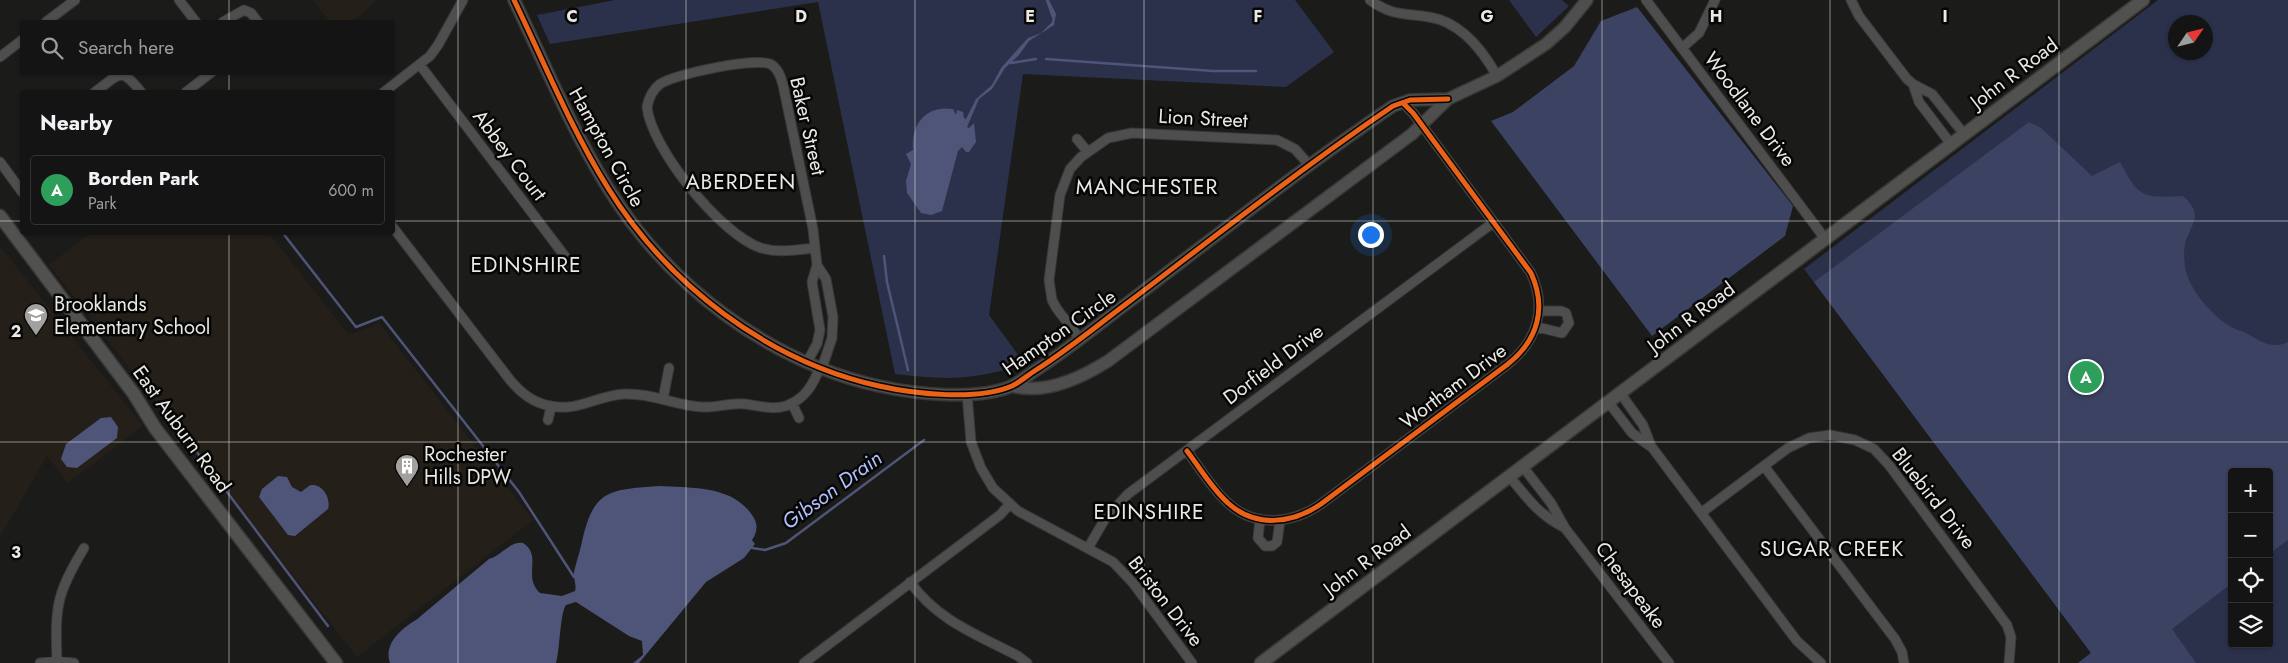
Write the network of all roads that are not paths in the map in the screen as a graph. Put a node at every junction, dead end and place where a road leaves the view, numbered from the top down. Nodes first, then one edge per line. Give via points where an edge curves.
1 (75, 0) edge
2 (179, 0) edge
3 (462, 0) edge
4 (514, 0) edge
5 (1370, 0) edge
6 (1587, 0) edge
7 (1646, 0) edge
8 (1715, 0) edge
9 (1851, 0) edge
10 (2143, 0) edge
11 (49, 20) edge
12 (194, 20) edge
13 (226, 20) edge
14 (256, 20) edge
15 (20, 42) edge
16 (1682, 48) junction
17 (0, 57) edge
18 (420, 65) junction
19 (121, 75) edge
20 (125, 75) edge
21 (208, 75) edge
22 (1497, 76) junction
23 (1913, 84) junction
24 (98, 90) edge
25 (139, 90) edge
26 (189, 90) edge
27 (387, 90) edge
28 (1448, 99) junction
29 (1402, 102) junction
30 (1422, 126) junction
31 (1964, 134) junction
32 (1077, 139) dead end
33 (1951, 144) junction
34 (1087, 151) junction
35 (0, 162) edge
36 (1310, 166) junction
37 (20, 189) edge
38 (0, 216) edge
39 (1494, 222) junction
40 (395, 230) edge
41 (19, 234) edge
42 (1826, 240) junction
43 (814, 248) junction
44 (817, 265) junction
45 (573, 267) dead end
46 (1540, 311) junction
47 (833, 317) junction
48 (819, 318) junction
49 (1537, 326) junction
50 (1080, 339) junction
51 (807, 362) junction
52 (669, 368) dead end
53 (821, 368) junction
54 (1012, 386) junction
55 (967, 394) junction
56 (1621, 394) junction
57 (663, 399) junction
58 (792, 403) junction
59 (1609, 403) junction
60 (551, 407) junction
61 (799, 418) dead end
62 (548, 420) dead end
63 (1651, 446) junction
64 (1187, 451) junction
65 (1764, 466) junction
66 (1523, 467) junction
67 (1510, 477) junction
68 (1009, 504) junction
69 (1701, 514) junction
70 (1260, 519) junction
71 (1280, 521) junction
72 (1565, 528) junction
73 (84, 548) dead end
74 (1088, 548) junction
75 (910, 582) junction
76 (57, 661) junction
77 (40, 663) edge
78 (74, 663) edge
79 (336, 663) edge
80 (804, 663) edge
81 (1027, 663) edge
82 (1192, 663) edge
83 (1261, 663) edge
84 (1669, 663) edge
85 (1821, 663) edge
86 (1904, 663) edge
87 (2009, 663) edge

1 - 11 street
2 - 12 street
3 - 18 street via 438,45
4 - 51 street, Hampton Circle via 597,170 632,225 668,265 712,305 755,335
5 - 22 street via 1397,14 1434,18 1451,24 1478,46
6 - 22 street, Hampton Circle via 1546,44
7 - 16 street, Woodlane Drive
8 - 16 street via 1699,33
9 - 23 street via 1859,16
10 - 31 main road, John R Road
13 - 14 street via 244,10
15 - 17 street
16 - 42 street, Woodlane Drive
18 - 27 street
18 - 45 street, Abbey Court
19 - 24 street
20 - 25 street
21 - 26 street
22 - 28 street, Hampton Circle
23 - 31 street via 1932,94
23 - 33 street via 1920,102
28 - 29 street, Hampton Circle
28 - 30 street, Hampton Circle
29 - 30 street, Wortham Drive
29 - 36 street, Hampton Circle
30 - 39 street, Wortham Drive
30 - 54 street, Hampton Circle via 1100,366 1052,385 1028,389
31 - 33 main road, John R Road
32 - 34 street
33 - 42 main road, John R Road
34 - 36 street, Lion Street via 1108,138 1144,132 1277,140 1295,149
34 - 50 street, Lion Street via 1070,170 1063,186 1049,271 1052,300
35 - 37 street
36 - 50 street, Hampton Circle
38 - 41 main road, East Auburn Road
39 - 46 street, Wortham Drive via 1531,273
39 - 64 street, Dorfield Drive
40 - 60 street via 516,387 530,399
41 - 79 main road, East Auburn Road via 156,428
42 - 56 main road, John R Road
43 - 43 street, Baker Street via 813,229 776,68 766,62 752,62 680,76 655,89 647,107 654,133 678,172 717,216 745,240 762,248 784,251
43 - 44 street, Baker Street
44 - 47 street, Baker Street via 826,279
44 - 48 street, Baker Street via 812,282
46 - 49 street, Wortham Drive
46 - 49 street via 1561,311 1569,323 1562,333
47 - 48 street
47 - 53 street, Baker Street via 832,338
48 - 51 street, Baker Street via 819,337
49 - 71 street, Wortham Drive via 1523,350 1508,364 1315,508 1304,515
50 - 54 street, Hampton Circle
51 - 53 street, Hampton Circle
52 - 57 street
53 - 55 street, Hampton Circle via 892,389
53 - 58 street, Baker Street via 809,391
54 - 55 street, Hampton Circle
55 - 68 street, Briston Drive via 976,456 986,478
56 - 59 main road, John R Road
56 - 63 street via 1644,425
57 - 58 street via 701,407 738,403 773,408
57 - 60 street via 624,394 577,407
58 - 61 street
59 - 63 street via 1632,434
59 - 66 main road, John R Road
60 - 62 street
63 - 69 street
64 - 70 street, Wortham Drive via 1227,502 1240,512
64 - 74 street, Dorfield Drive via 1120,502
65 - 69 street, Bluebird Drive
65 - 86 street via 1894,639
65 - 87 street, Bluebird Drive via 1798,442 1819,436 1848,438 1874,449 1889,464 2007,626 2012,637
66 - 67 main road, John R Road
66 - 72 street, Chesapeake via 1551,503
67 - 72 street, Chesapeake via 1539,512
67 - 83 main road, John R Road
68 - 74 street, Briston Drive
68 - 75 street via 1000,515
69 - 85 street via 1797,641
70 - 71 street, Wortham Drive
70 - 71 street via 1258,538 1261,544 1268,546 1277,542
72 - 84 street, Chesapeake
73 - 76 street via 66,579 58,602
74 - 82 street, Briston Drive via 1121,570
75 - 80 street
75 - 81 street via 944,618
76 - 77 street
76 - 78 street

